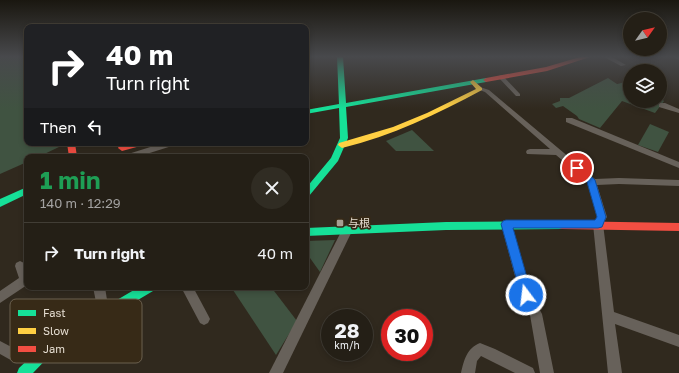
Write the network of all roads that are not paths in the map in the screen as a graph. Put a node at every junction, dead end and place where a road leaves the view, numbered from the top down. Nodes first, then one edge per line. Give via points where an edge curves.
1 (341, 74) edge
2 (516, 74) edge
3 (501, 77) junction
4 (473, 82) junction
5 (480, 89) junction
6 (518, 95) dead end
7 (343, 106) junction
8 (667, 107) edge
9 (679, 111) edge
10 (309, 112) edge
11 (569, 120) dead end
12 (342, 145) junction
13 (130, 146) edge
14 (163, 146) edge
15 (122, 148) dead end
16 (530, 152) dead end
17 (559, 152) junction
18 (137, 154) edge
19 (679, 165) edge
20 (591, 182) junction
21 (679, 183) edge
22 (309, 190) edge
23 (24, 191) edge
24 (0, 203) edge
25 (506, 224) junction
26 (598, 224) junction
27 (679, 227) edge
28 (309, 230) edge
29 (348, 230) junction
30 (20, 266) dead end
31 (24, 275) edge
32 (24, 281) edge
33 (144, 290) edge
34 (188, 290) edge
35 (0, 298) edge
36 (128, 299) edge
37 (608, 316) junction
38 (204, 319) dead end
39 (679, 341) edge
40 (0, 347) edge
41 (10, 353) edge
42 (34, 363) edge
43 (24, 373) edge
44 (276, 373) edge
45 (468, 373) edge
46 (528, 373) edge
47 (547, 373) edge
48 (615, 373) edge

1 - 7 street
2 - 3 street
3 - 4 street
3 - 6 street
4 - 5 street
4 - 7 street
5 - 12 street via 395,130
5 - 17 street via 487,91
7 - 10 street
7 - 12 street via 345,131
8 - 9 street
11 - 19 street
12 - 22 street
13 - 15 street
14 - 18 street
16 - 17 street
17 - 20 street
20 - 21 street
20 - 26 street via 602,217
23 - 24 street
25 - 26 street
25 - 29 street
25 - 47 street via 526,295 536,314
26 - 27 street
26 - 37 street
28 - 29 street
29 - 44 street
30 - 31 street
32 - 35 street
33 - 36 street
34 - 38 street
37 - 39 street
37 - 48 street
40 - 41 street
42 - 43 street
45 - 46 street via 474,353 480,349 491,352

